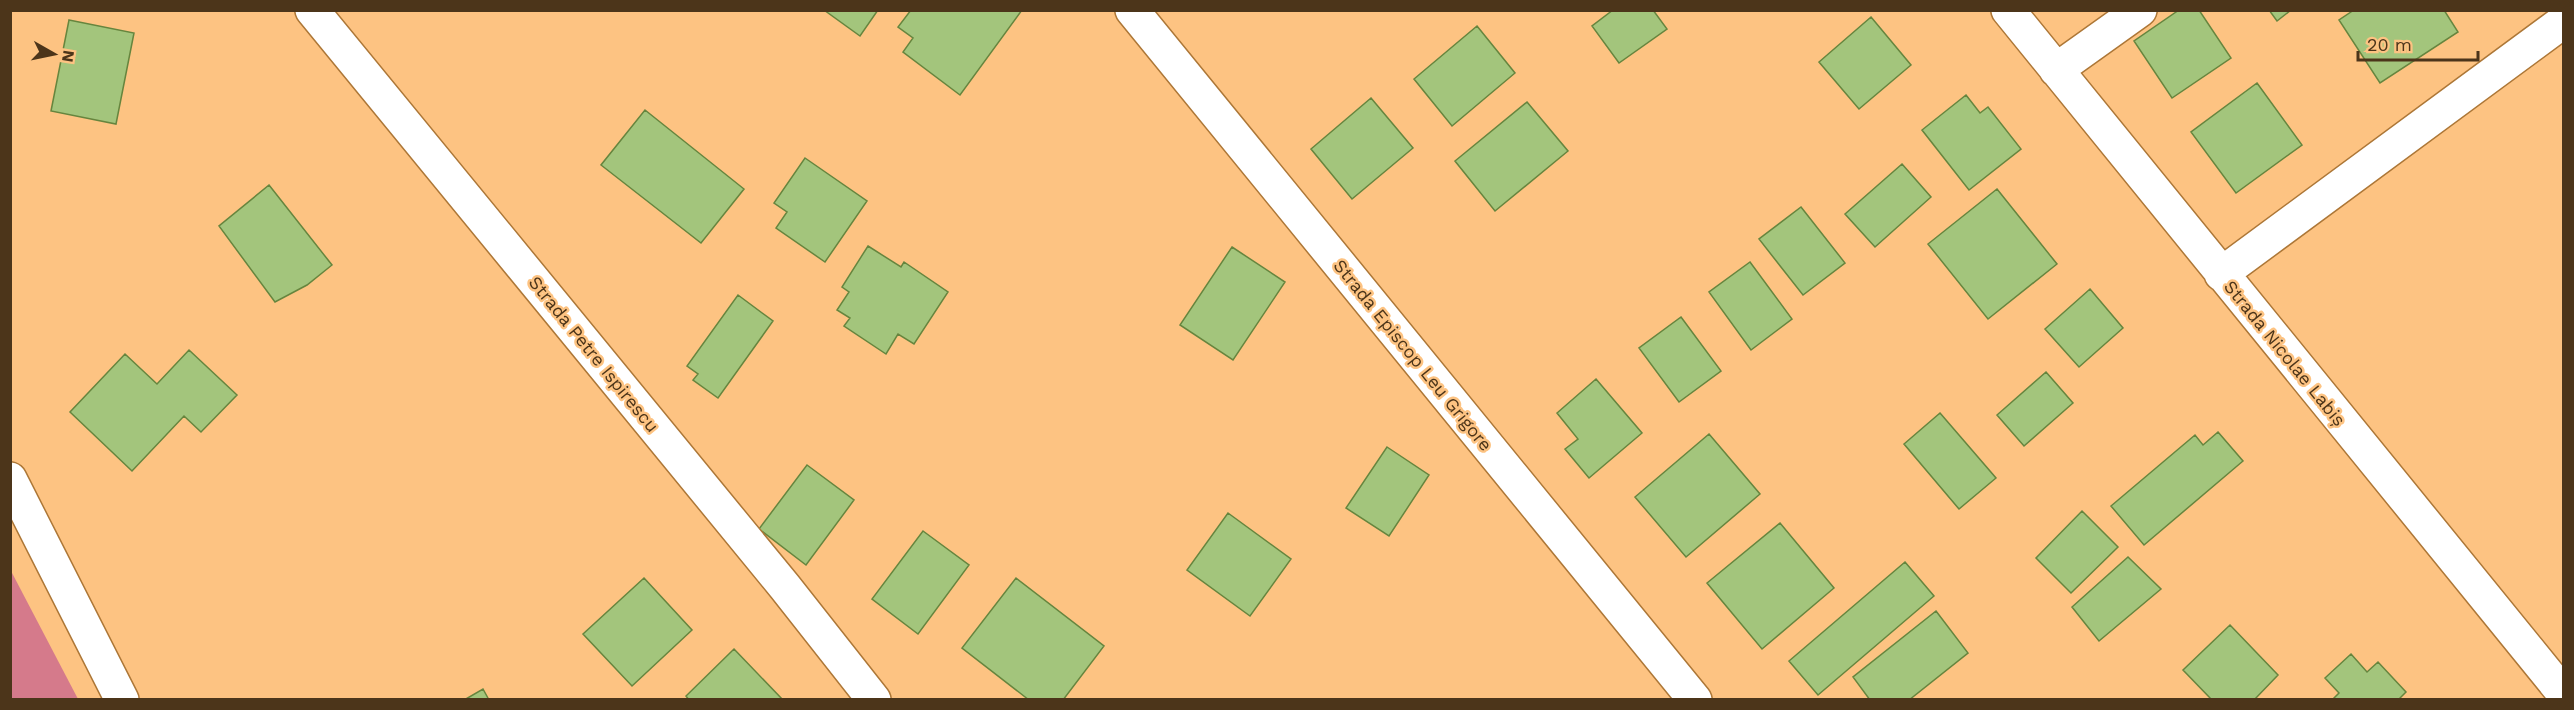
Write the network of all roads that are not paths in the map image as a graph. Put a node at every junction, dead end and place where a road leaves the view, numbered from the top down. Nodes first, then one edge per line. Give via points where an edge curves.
1 (312, 10) edge
2 (1132, 10) edge
3 (2008, 10) edge
4 (2140, 10) edge
5 (2564, 21) edge
6 (2056, 70) junction
7 (2221, 274) junction
8 (10, 478) edge
9 (2564, 694) edge
10 (122, 699) edge
11 (874, 699) edge
12 (1695, 699) edge

1 - 11 street, Strada Petre Ispirescu
2 - 12 street, Strada Episcop Leu Grigore
3 - 6 street, Strada Nicolae Labiș
4 - 6 street
5 - 7 street
6 - 7 street, Strada Nicolae Labiș
7 - 9 street, Strada Nicolae Labiș
8 - 10 street

